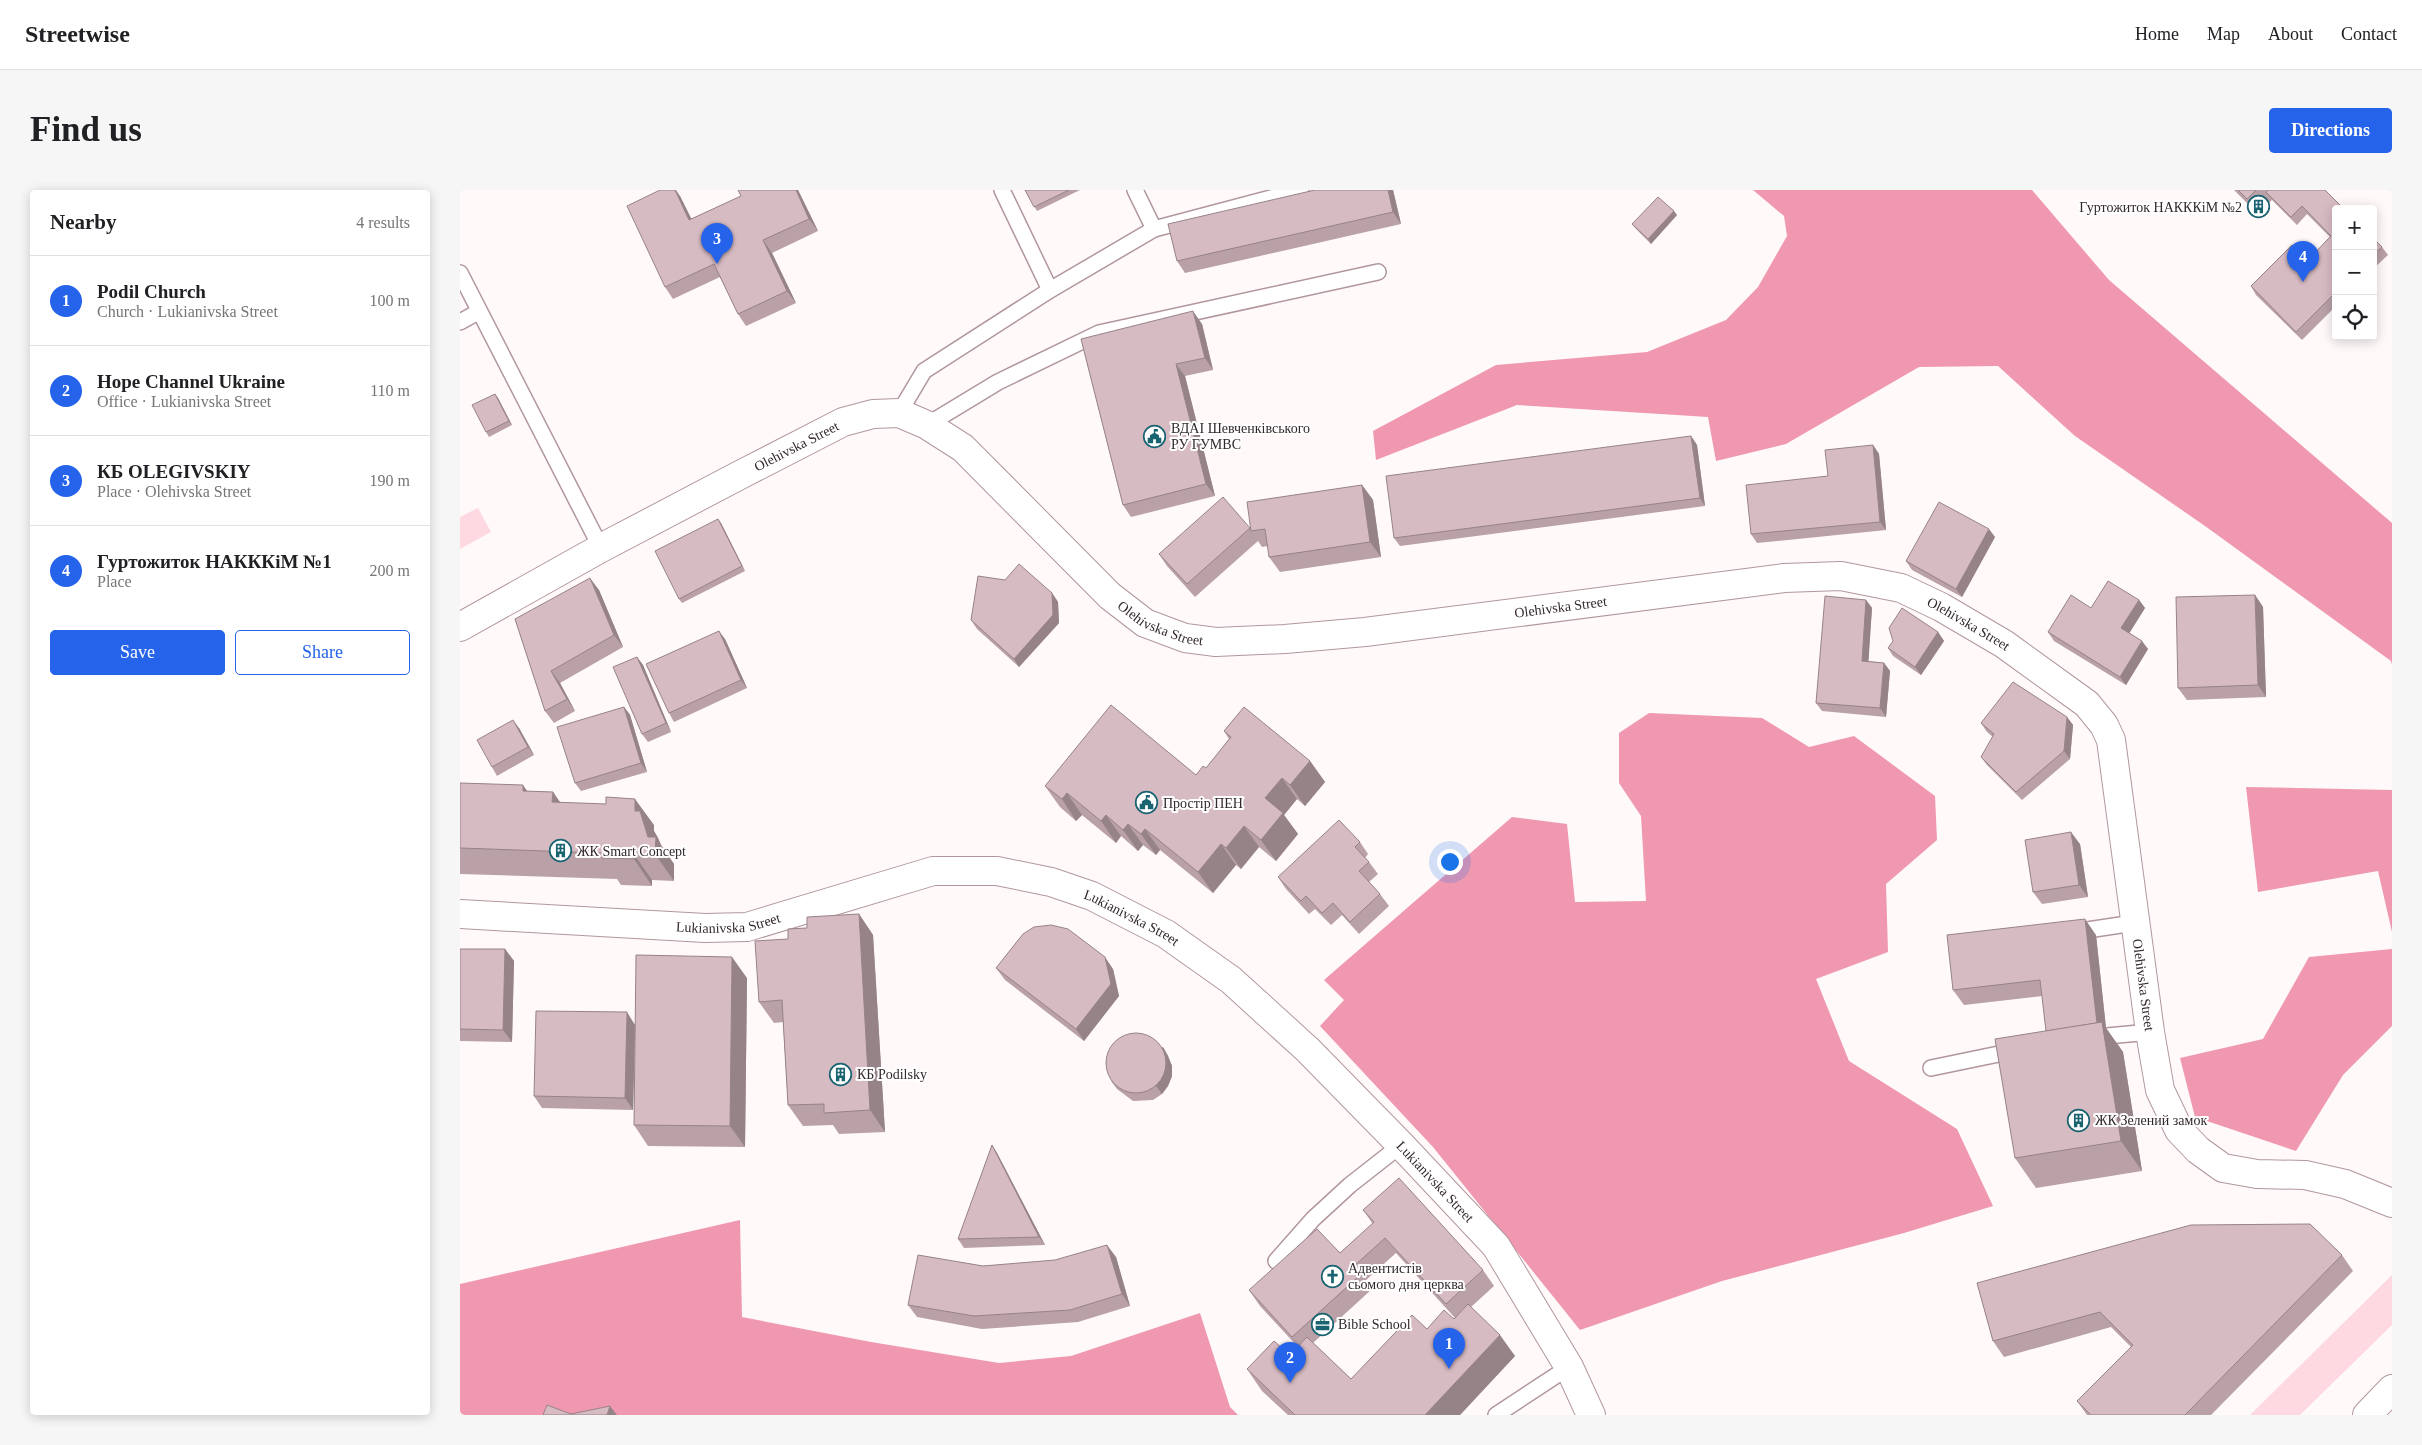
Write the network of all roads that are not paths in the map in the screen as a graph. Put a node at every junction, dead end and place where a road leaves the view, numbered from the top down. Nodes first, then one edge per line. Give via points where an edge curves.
1 (1002, 190) edge
2 (1135, 190) edge
3 (1301, 190) edge
4 (1154, 229) junction
5 (1378, 272) dead end
6 (460, 273) edge
7 (1050, 290) junction
8 (478, 312) junction
9 (460, 322) edge
10 (899, 413) junction
11 (927, 425) junction
12 (601, 548) junction
13 (460, 627) edge
14 (460, 914) edge
15 (2134, 923) junction
16 (2060, 934) edge
17 (2150, 1032) junction
18 (2107, 1036) dead end
19 (2037, 1046) edge
20 (1931, 1068) dead end
21 (1401, 1145) junction
22 (2392, 1203) edge
23 (1276, 1261) dead end
24 (1569, 1368) junction
25 (2392, 1390) edge
26 (1496, 1415) edge
27 (1591, 1415) edge
28 (2367, 1415) edge

1 - 7 lane
2 - 4 lane
3 - 4 lane
4 - 7 lane
5 - 11 lane via 1099,332 998,382
6 - 8 lane
7 - 10 lane via 924,371
8 - 9 lane
8 - 12 lane
10 - 11 street, Olehivska Street
10 - 12 street, Olehivska Street via 873,414 842,422
11 - 15 street, Olehivska Street via 963,448 1110,596 1145,623 1185,638 1216,642 1366,632 1784,578 1841,576 1901,588 2004,644 2087,704 2104,725 2111,740 2118,778
12 - 13 street, Olehivska Street
14 - 21 street, Lukianivska Street via 705,928 747,927 934,871 997,871 1051,882 1092,896 1166,934 1231,980 1308,1050
15 - 16 lane
15 - 17 street, Olehivska Street
17 - 18 lane
17 - 22 street, Olehivska Street via 2160,1090 2179,1130 2198,1150 2223,1168 2257,1174 2305,1176 2345,1184
19 - 20 lane
21 - 23 lane via 1313,1219
21 - 24 street, Lukianivska Street via 1496,1246
24 - 26 lane
24 - 27 street, Lukianivska Street
25 - 28 street

